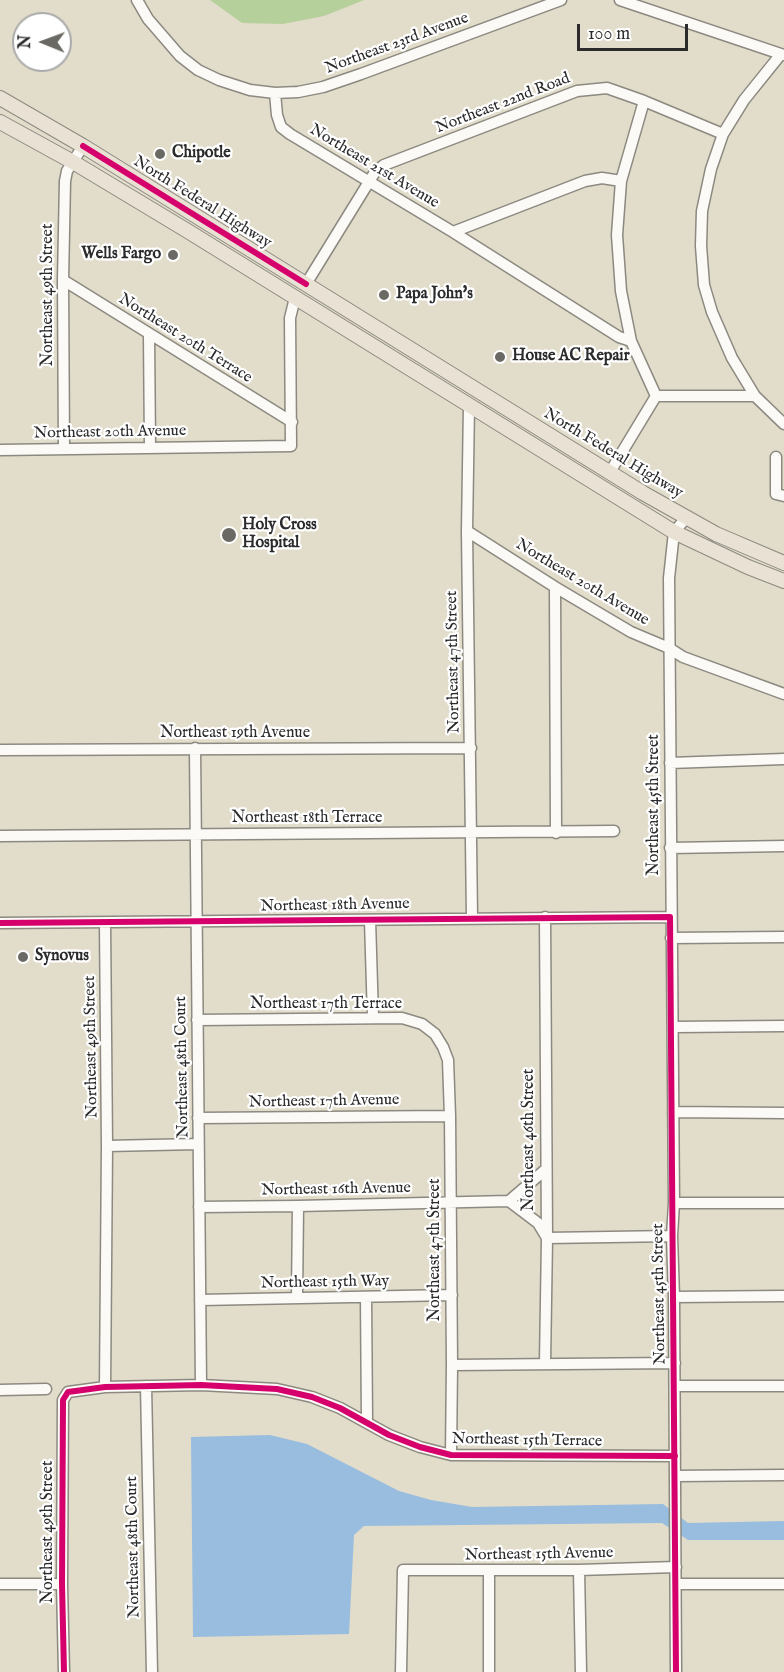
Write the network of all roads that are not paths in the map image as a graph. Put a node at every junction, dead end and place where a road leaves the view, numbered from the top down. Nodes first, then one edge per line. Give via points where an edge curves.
1 (137, 0) edge
2 (561, 0) edge
3 (620, 0) edge
4 (783, 55) edge
5 (275, 93) junction
6 (0, 98) edge
7 (644, 101) junction
8 (0, 122) edge
9 (723, 134) junction
10 (83, 146) junction
11 (73, 162) junction
12 (621, 181) junction
13 (368, 183) junction
14 (212, 226) junction
15 (186, 230) junction
16 (453, 232) junction
17 (265, 279) junction
18 (63, 280) junction
19 (306, 284) junction
20 (295, 298) junction
21 (334, 302) junction
22 (149, 335) junction
23 (631, 342) junction
24 (656, 396) junction
25 (755, 396) junction
26 (469, 405) junction
27 (291, 423) junction
28 (784, 424) edge
29 (150, 447) junction
30 (64, 448) junction
31 (0, 450) edge
32 (776, 457) dead end
33 (610, 472) junction
34 (581, 475) junction
35 (784, 496) edge
36 (686, 518) junction
37 (467, 531) junction
38 (674, 532) junction
39 (783, 560) edge
40 (784, 581) edge
41 (555, 586) junction
42 (669, 648) junction
43 (784, 694) edge
44 (195, 748) junction
45 (471, 748) junction
46 (0, 750) edge
47 (784, 759) edge
48 (670, 763) junction
49 (614, 831) dead end
50 (473, 832) junction
51 (556, 833) junction
52 (195, 835) junction
53 (0, 836) edge
54 (784, 846) edge
55 (670, 848) junction
56 (545, 917) junction
57 (670, 917) junction
58 (472, 918) junction
59 (370, 920) junction
60 (196, 922) junction
61 (0, 923) edge
62 (105, 923) junction
63 (671, 938) junction
64 (784, 938) edge
65 (373, 1018) junction
66 (197, 1020) junction
67 (784, 1026) edge
68 (673, 1027) junction
69 (443, 1047) joint
70 (673, 1112) junction
71 (784, 1113) edge
72 (450, 1116) junction
73 (198, 1118) junction
74 (198, 1144) junction
75 (108, 1146) junction
76 (545, 1170) junction
77 (509, 1201) junction
78 (451, 1203) junction
79 (674, 1203) junction
80 (784, 1203) edge
81 (298, 1206) junction
82 (199, 1207) junction
83 (672, 1236) junction
84 (547, 1238) junction
85 (452, 1295) junction
86 (784, 1296) edge
87 (366, 1297) junction
88 (674, 1297) junction
89 (297, 1298) junction
90 (200, 1300) junction
91 (545, 1363) junction
92 (675, 1363) junction
93 (452, 1365) junction
94 (201, 1385) junction
95 (146, 1386) junction
96 (675, 1386) junction
97 (784, 1386) edge
98 (105, 1387) junction
99 (46, 1389) dead end
100 (0, 1390) edge
101 (68, 1392) joint
102 (367, 1422) junction
103 (451, 1455) junction
104 (675, 1456) junction
105 (784, 1475) edge
106 (675, 1476) junction
107 (676, 1567) junction
108 (489, 1570) junction
109 (579, 1570) junction
110 (0, 1584) edge
111 (62, 1584) junction
112 (676, 1584) junction
113 (784, 1584) edge
114 (64, 1672) edge
115 (152, 1672) edge
116 (401, 1672) edge
117 (489, 1672) edge
118 (581, 1672) edge
119 (676, 1672) edge

1 - 5 street via 180,56 198,70 250,90
2 - 5 street, Northeast 23rd Avenue via 323,87
3 - 4 street
4 - 9 street via 744,100
5 - 13 street, Northeast 21st Avenue via 281,127
6 - 10 main road, North Federal Highway
7 - 9 street, Northeast 22nd Road
7 - 12 street
7 - 13 street, Northeast 22nd Road via 607,88 577,91 384,165
8 - 11 main road, North Federal Highway
9 - 25 street via 702,211 704,285 732,358
10 - 11 street, Northeast 49th Street
10 - 14 main road, North Federal Highway
11 - 15 main road, North Federal Highway
11 - 18 street, Northeast 49th Street via 65,180
12 - 16 street via 585,181
12 - 23 street via 617,235 621,291
13 - 16 street, Northeast 21st Avenue
13 - 19 street, Northeast 22nd Road
14 - 15 main road via 202,231
14 - 19 main road, North Federal Highway
15 - 17 main road, North Federal Highway
16 - 23 street, Northeast 21st Avenue
17 - 19 main road
17 - 20 main road, North Federal Highway
18 - 22 street, Northeast 20th Terrace
18 - 30 street, Northeast 49th Street
19 - 21 main road, North Federal Highway
20 - 21 main road via 305,296
20 - 26 main road, North Federal Highway
20 - 27 street via 290,318
21 - 33 main road, North Federal Highway
22 - 27 street, Northeast 20th Terrace
22 - 29 street
23 - 24 street
24 - 25 street
24 - 33 street
25 - 28 street
26 - 34 main road, North Federal Highway
26 - 37 street, Northeast 47th Street
27 - 29 street, Northeast 20th Avenue via 291,446
29 - 30 street, Northeast 20th Avenue
30 - 31 street, Northeast 20th Avenue
32 - 35 street via 776,494
33 - 34 main road
33 - 36 main road, North Federal Highway
34 - 38 main road, North Federal Highway
36 - 38 street
36 - 39 main road, North Federal Highway
37 - 41 street, Northeast 20th Avenue
37 - 45 street, Northeast 47th Street
38 - 40 main road, North Federal Highway
38 - 42 street, Northeast 45th Street via 669,578
41 - 42 street, Northeast 20th Avenue via 631,632
41 - 51 street
42 - 43 street, Northeast 20th Avenue via 683,657
42 - 48 street, Northeast 45th Street
44 - 45 street, Northeast 19th Avenue
44 - 46 street, Northeast 19th Avenue
44 - 52 street, Northeast 48th Court
45 - 50 street, Northeast 47th Street
47 - 48 street
48 - 55 street, Northeast 45th Street
49 - 51 street, Northeast 18th Terrace
50 - 51 street, Northeast 18th Terrace
50 - 52 street, Northeast 18th Terrace
50 - 58 street, Northeast 47th Street
52 - 53 street, Northeast 18th Terrace
52 - 60 street, Northeast 48th Court
54 - 55 street
55 - 57 street, Northeast 45th Street
56 - 57 street, Northeast 18th Avenue
56 - 58 street, Northeast 18th Avenue
56 - 76 street, Northeast 46th Street
57 - 63 street, Northeast 45th Street
58 - 59 street, Northeast 18th Avenue
59 - 60 street, Northeast 18th Avenue
59 - 65 street
60 - 62 street, Northeast 18th Avenue
60 - 66 street, Northeast 48th Court
61 - 62 street, Northeast 18th Avenue
62 - 75 street, Northeast 49th Street
63 - 64 street
63 - 68 street, Northeast 45th Street
65 - 66 street, Northeast 17th Terrace
65 - 69 street, Northeast 17th Terrace via 402,1018 422,1024
66 - 73 street, Northeast 48th Court
67 - 68 street
68 - 70 street, Northeast 45th Street
69 - 72 street, Northeast 47th Street via 448,1059
70 - 71 street
70 - 79 street, Northeast 45th Street
72 - 73 street, Northeast 17th Avenue
72 - 78 street, Northeast 47th Street
73 - 74 street, Northeast 48th Court
74 - 75 street
74 - 82 street, Northeast 48th Court
75 - 98 street, Northeast 49th Street
76 - 77 street
76 - 84 street, Northeast 46th Street
77 - 78 street, Northeast 16th Avenue
77 - 84 street via 538,1223
78 - 81 street, Northeast 16th Avenue
78 - 85 street, Northeast 47th Street
79 - 80 street
79 - 83 street, Northeast 45th Street
81 - 82 street, Northeast 16th Avenue
81 - 89 street
82 - 90 street, Northeast 48th Court
83 - 84 street
83 - 88 street, Northeast 45th Street
84 - 91 street, Northeast 46th Street
85 - 87 street, Northeast 15th Way
85 - 93 street, Northeast 47th Street
86 - 88 street
87 - 89 street, Northeast 15th Way
87 - 102 street
88 - 92 street, Northeast 45th Street
89 - 90 street, Northeast 15th Way
90 - 94 street, Northeast 48th Court
91 - 92 street
91 - 93 street
92 - 96 street, Northeast 45th Street
93 - 103 street, Northeast 47th Street
94 - 95 street, Northeast 15th Terrace
94 - 102 street, Northeast 15th Terrace via 277,1389 312,1397
95 - 98 street, Northeast 15th Terrace
95 - 115 street, Northeast 48th Court
96 - 97 street
96 - 104 street, Northeast 45th Street
98 - 101 street, Northeast 15th Terrace
99 - 100 street
101 - 111 street, Northeast 49th Street via 63,1400
102 - 103 street, Northeast 15th Terrace via 420,1448
103 - 104 street, Northeast 15th Terrace
104 - 106 street, Northeast 45th Street
105 - 106 street
106 - 107 street, Northeast 45th Street
107 - 109 street, Northeast 15th Avenue
107 - 112 street, Northeast 45th Street
108 - 109 street, Northeast 15th Avenue
108 - 116 street, Northeast 15th Avenue via 403,1570
108 - 117 street
109 - 118 street
110 - 111 street
111 - 114 street, Northeast 49th Street
112 - 113 street
112 - 119 street, Northeast 45th Street

